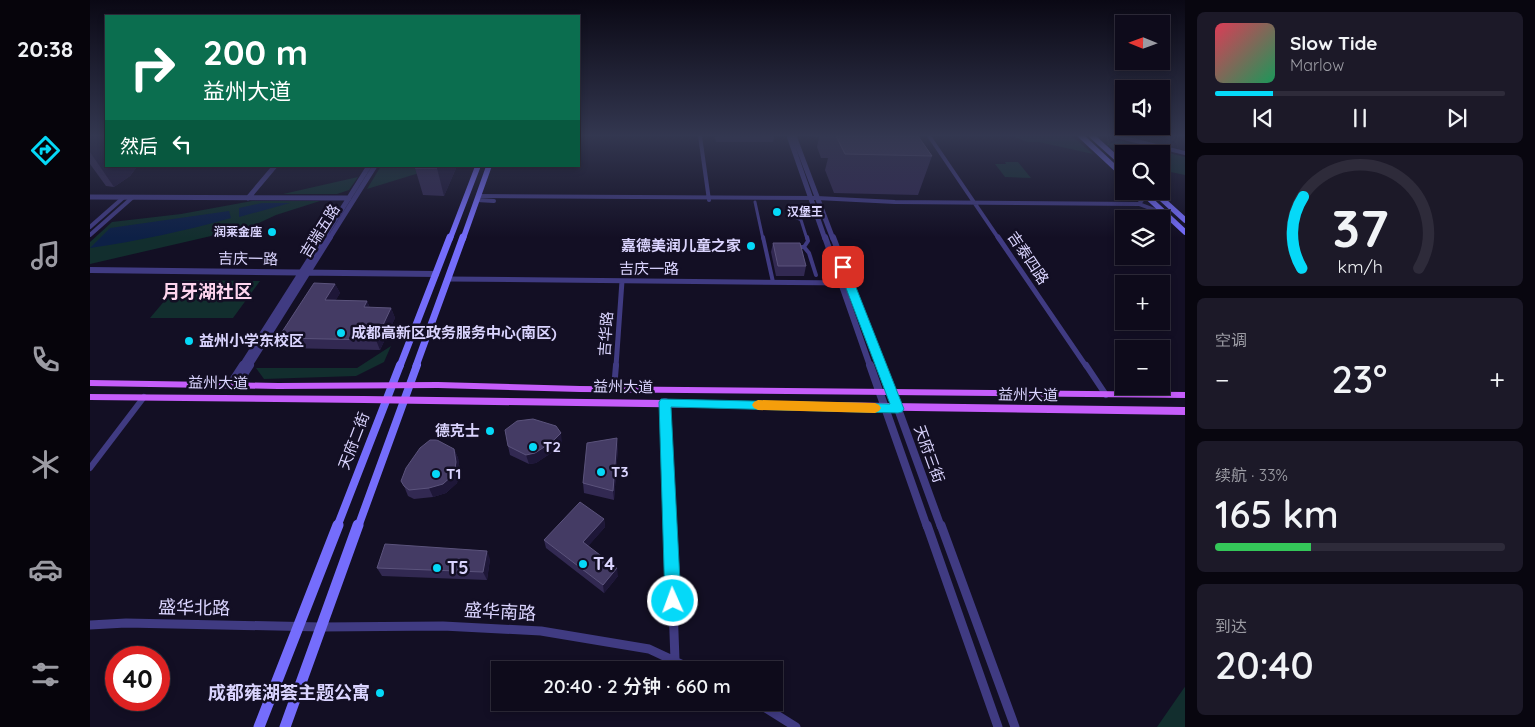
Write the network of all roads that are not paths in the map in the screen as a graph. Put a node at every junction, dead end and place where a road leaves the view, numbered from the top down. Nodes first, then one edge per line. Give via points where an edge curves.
1 (272, 170) edge
2 (367, 170) edge
3 (372, 170) edge
4 (476, 170) edge
5 (488, 170) edge
6 (705, 170) edge
7 (803, 170) edge
8 (805, 170) edge
9 (952, 170) edge
10 (90, 196) edge
11 (124, 197) junction
12 (133, 197) junction
13 (248, 198) junction
14 (349, 198) junction
15 (477, 198) junction
16 (709, 200) junction
17 (815, 200) junction
18 (1143, 200) edge
19 (1150, 200) edge
20 (1163, 200) edge
21 (755, 202) junction
22 (975, 203) junction
23 (1139, 204) junction
24 (794, 209) dead end
25 (1155, 210) edge
26 (1161, 210) edge
27 (1170, 218) edge
28 (1185, 220) edge
29 (90, 227) edge
30 (1185, 232) edge
31 (90, 235) edge
32 (765, 247) junction
33 (775, 247) edge
34 (794, 247) edge
35 (804, 247) junction
36 (90, 270) edge
37 (90, 274) edge
38 (304, 274) junction
39 (816, 275) dead end
40 (435, 276) junction
41 (448, 279) junction
42 (622, 281) junction
43 (773, 282) junction
44 (846, 283) junction
45 (90, 384) edge
46 (233, 385) junction
47 (392, 386) junction
48 (409, 386) junction
49 (614, 389) junction
50 (879, 392) junction
51 (892, 392) junction
52 (1106, 394) junction
53 (1185, 395) edge
54 (90, 397) edge
55 (144, 397) junction
56 (386, 400) junction
57 (404, 400) junction
58 (665, 402) junction
59 (884, 408) junction
60 (898, 409) junction
61 (1185, 411) edge
62 (91, 466) edge
63 (90, 624) edge
64 (298, 626) junction
65 (322, 627) junction
66 (675, 660) joint
67 (770, 711) edge
68 (259, 727) edge
69 (285, 727) edge
70 (796, 727) edge
71 (998, 727) edge
72 (1015, 727) edge

1 - 13 street
2 - 14 street, 吉瑞五路
3 - 38 street, 吉瑞五路
4 - 40 main road, 天府二街
5 - 15 main road
6 - 16 street
7 - 17 street, 天府三街
8 - 17 street, 天府三街
9 - 22 street, 吉泰四路
10 - 11 street
11 - 12 street
11 - 29 street
12 - 13 street
12 - 31 street
13 - 14 street
14 - 38 street, 吉瑞五路
15 - 16 street
15 - 41 main road
16 - 17 street
16 - 21 street
17 - 21 street
17 - 22 street
17 - 44 street, 天府三街
18 - 23 street
19 - 26 main road
20 - 28 main road
21 - 32 street
22 - 23 street
22 - 52 street, 吉泰四路
23 - 25 street
24 - 35 street via 808,241
27 - 30 main road
32 - 33 street
32 - 43 street
34 - 35 street
35 - 39 street
36 - 38 street, 吉庆一路
37 - 38 street, 吉庆一路
38 - 40 street, 吉庆一路
38 - 46 street, 吉瑞五路
40 - 47 main road, 天府二街
41 - 42 street, 吉庆一路
41 - 48 main road
42 - 43 street, 吉庆一路
42 - 49 street, 吉华路
43 - 44 street, 吉庆一路
44 - 50 street, 天府三街
44 - 51 street, 天府三街
45 - 46 main road, 益州大道
46 - 47 main road, 益州大道
47 - 48 main road, 益州大道
47 - 56 main road, 天府二街
48 - 49 main road, 益州大道
48 - 57 main road
49 - 50 main road, 益州大道
50 - 51 main road, 益州大道
50 - 59 street, 天府三街
51 - 52 main road, 益州大道
51 - 60 street, 天府三街
52 - 53 main road, 益州大道
54 - 55 main road, 益州大道
55 - 56 main road, 益州大道
55 - 62 street
56 - 57 main road, 益州大道
56 - 64 main road, 天府二街
57 - 58 main road, 益州大道
57 - 65 main road
58 - 59 main road, 益州大道
58 - 66 street
59 - 60 main road, 益州大道
59 - 71 street, 天府三街
60 - 61 main road, 益州大道
60 - 72 street, 天府三街
63 - 64 street, 盛华北路
64 - 65 street, 盛华南路
64 - 68 main road, 天府二街
65 - 66 street, 盛华南路 via 443,626 541,631 649,649
65 - 69 main road
67 - 70 street

